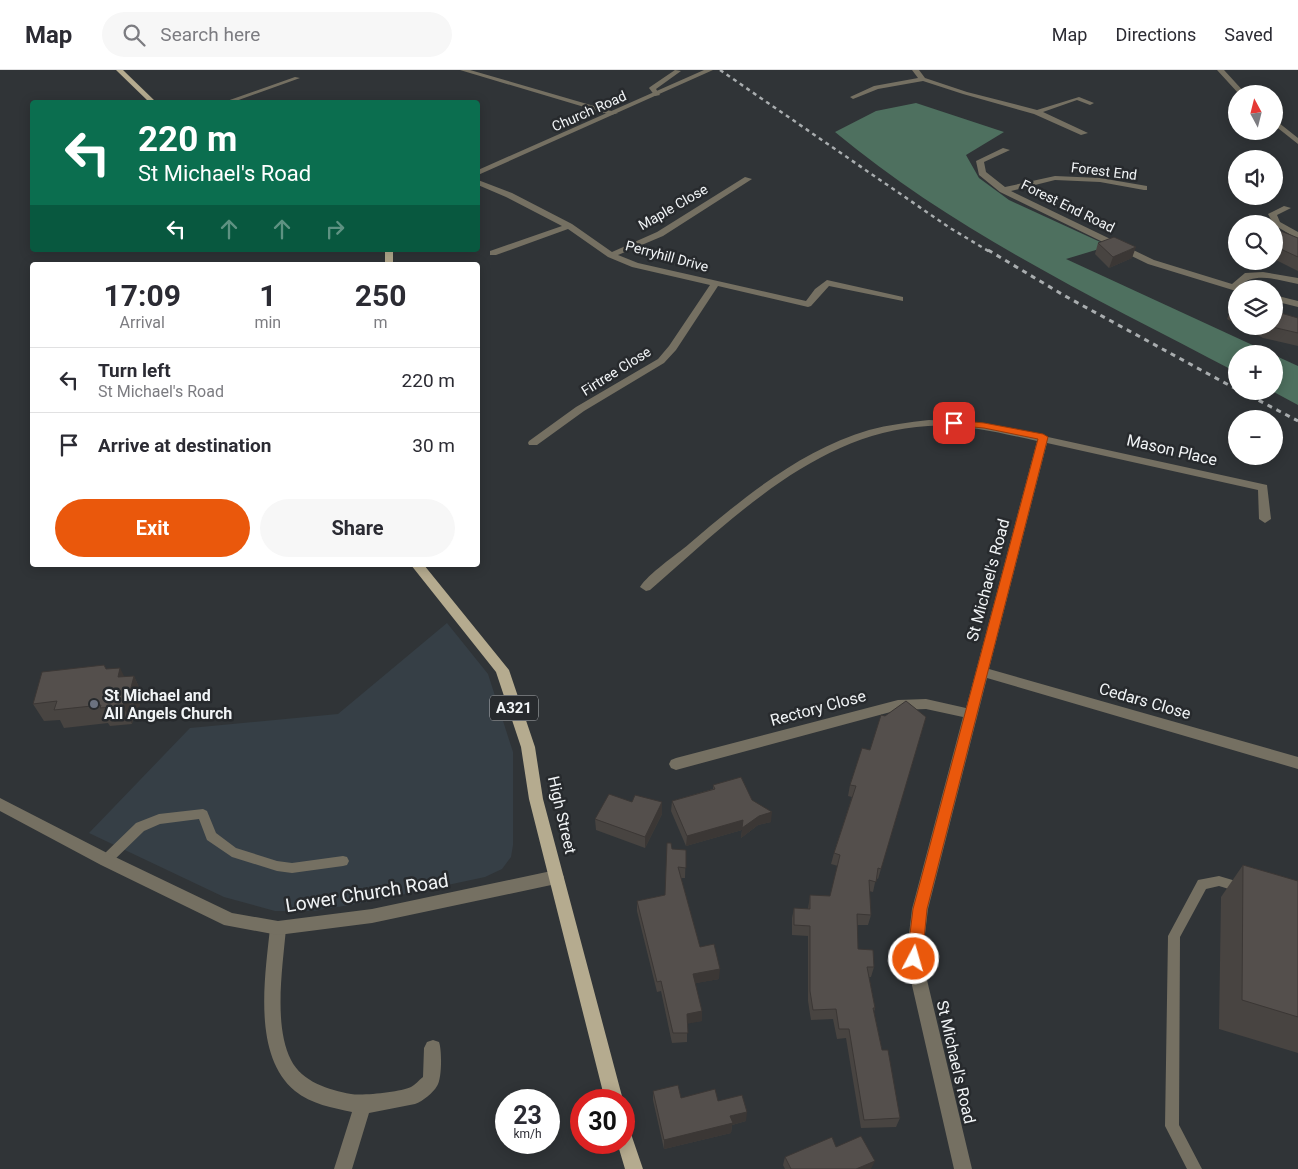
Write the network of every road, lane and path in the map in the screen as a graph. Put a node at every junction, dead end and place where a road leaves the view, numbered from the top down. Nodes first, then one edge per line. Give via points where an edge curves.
1 (119, 70) edge
2 (463, 70) edge
3 (710, 70) edge
4 (915, 70) edge
5 (1220, 70) edge
6 (678, 71) edge
7 (297, 78) dead end
8 (922, 79) junction
9 (1234, 85) edge
10 (657, 95) junction
11 (853, 97) dead end
12 (152, 100) edge
13 (234, 100) edge
14 (1090, 103) dead end
15 (1037, 112) junction
16 (614, 113) junction
17 (1283, 128) edge
18 (1084, 133) dead end
19 (1298, 142) edge
20 (1006, 150) dead end
21 (480, 172) edge
22 (748, 179) dead end
23 (480, 183) edge
24 (1144, 188) dead end
25 (1003, 190) junction
26 (1287, 208) dead end
27 (569, 226) junction
28 (1298, 236) edge
29 (493, 253) dead end
30 (611, 255) junction
31 (823, 273) dead end
32 (1242, 280) edge
33 (1298, 281) edge
34 (716, 283) junction
35 (827, 283) junction
36 (1228, 285) edge
37 (900, 299) dead end
38 (1283, 300) edge
39 (1298, 304) edge
40 (1043, 437) junction
41 (533, 443) dead end
42 (1266, 519) dead end
43 (419, 567) edge
44 (646, 587) dead end
45 (982, 672) junction
46 (970, 714) junction
47 (1298, 762) edge
48 (676, 764) dead end
49 (0, 804) edge
50 (106, 860) junction
51 (343, 861) dead end
52 (556, 877) junction
53 (1254, 891) edge
54 (278, 928) junction
55 (433, 1048) dead end
56 (611, 1089) edge
57 (363, 1105) junction
58 (629, 1154) edge
59 (343, 1169) edge
60 (634, 1169) edge
61 (963, 1169) edge
62 (1194, 1169) edge

1 - 12 main road
2 - 16 street
3 - 10 street, Church Road
4 - 8 street
5 - 9 street
6 - 10 street via 652,88
7 - 13 street
8 - 11 street via 876,87
8 - 15 street via 965,94
10 - 16 street, Church Road
14 - 15 street via 1077,98
15 - 18 street
16 - 21 street, Church Road
17 - 19 street
20 - 25 street, Forest End Road via 980,160 982,173
22 - 30 street, Maple Close via 660,234
23 - 27 street, Perryhill Drive
24 - 25 street, Forest End via 1100,180 1054,178
25 - 36 street, Forest End Road via 1151,262
26 - 28 street via 1272,214 1276,223
27 - 29 street
27 - 30 street, Perryhill Drive
30 - 34 street, Perryhill Drive via 635,265
31 - 35 street
32 - 33 street via 1245,276 1263,275
34 - 35 street, Perryhill Drive via 808,304
34 - 41 street, Firtree Close via 661,361 580,409
35 - 37 street
38 - 39 street
40 - 42 street, Mason Place via 1263,488
40 - 44 street via 984,426 937,423 871,432 799,465 748,500
40 - 45 street, St Michael's Road
43 - 52 main road, High Street / A321 via 502,670 528,747 536,799
45 - 46 street, St Michael's Road
45 - 47 street, Cedars Close
46 - 48 street, Rectory Close via 918,702 898,705
46 - 61 street, St Michael's Road via 920,909 914,959
49 - 50 street, Lower Church Road
50 - 51 lane via 140,827 159,819 203,814 211,836 232,852 292,868
50 - 54 street, Lower Church Road via 230,920
52 - 54 street, Lower Church Road via 372,916
52 - 56 main road, High Street / A321
53 - 62 lane via 1220,882 1202,884 1174,936 1172,1126
54 - 57 street via 273,999 275,1034 284,1065 308,1089 329,1099
55 - 57 street via 431,1080 415,1096
57 - 59 street
58 - 60 main road

